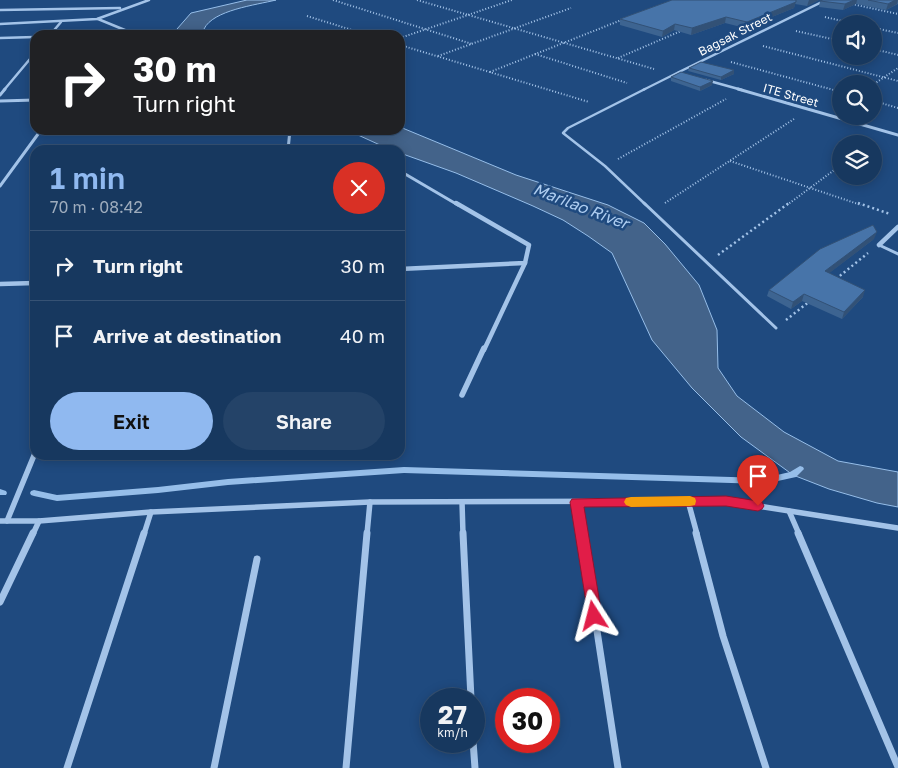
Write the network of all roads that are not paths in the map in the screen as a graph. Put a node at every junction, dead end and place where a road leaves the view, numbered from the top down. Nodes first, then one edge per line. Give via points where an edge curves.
1 (149, 0) edge
2 (826, 0) edge
3 (125, 8) junction
4 (0, 10) edge
5 (98, 19) junction
6 (61, 22) junction
7 (0, 24) edge
8 (54, 30) edge
9 (125, 30) edge
10 (30, 37) edge
11 (0, 38) edge
12 (30, 59) edge
13 (679, 72) junction
14 (688, 75) edge
15 (697, 78) edge
16 (0, 95) edge
17 (30, 100) edge
18 (0, 101) edge
19 (898, 135) edge
20 (30, 145) edge
21 (405, 174) edge
22 (0, 186) edge
23 (898, 226) edge
24 (879, 245) joint
25 (898, 254) edge
26 (525, 263) junction
27 (405, 269) edge
28 (30, 283) edge
29 (0, 284) edge
30 (776, 328) road end
31 (462, 395) dead end
32 (32, 460) edge
33 (688, 501) junction
34 (370, 502) junction
35 (462, 502) junction
36 (577, 502) junction
37 (789, 511) junction
38 (151, 512) junction
39 (3, 521) edge
40 (39, 521) junction
41 (897, 530) edge
42 (257, 559) dead end
43 (0, 602) edge
44 (470, 688) edge
45 (473, 753) edge
46 (898, 767) edge
47 (67, 768) edge
48 (214, 768) edge
49 (346, 768) edge
50 (474, 768) edge
51 (618, 768) edge
52 (766, 768) edge

1 - 3 street
2 - 13 street, Bagsak Street
3 - 4 street
3 - 5 street
5 - 6 street
5 - 9 street
6 - 7 street
6 - 8 street
10 - 11 street
12 - 16 street
13 - 14 street
13 - 30 lane via 565,129 563,133 604,166
15 - 19 street, ITE Street
17 - 18 street
20 - 22 street
21 - 26 street via 529,244
23 - 24 street
24 - 25 lane
26 - 27 street
26 - 31 street
28 - 29 street
32 - 39 street
33 - 36 street
33 - 37 street via 726,501
33 - 52 street via 723,636
34 - 35 street
34 - 38 street
34 - 49 street
35 - 36 street
35 - 44 street
36 - 51 street
37 - 41 street
37 - 46 street
38 - 40 street
38 - 47 street
39 - 40 street
40 - 43 street
42 - 48 street
45 - 50 street

